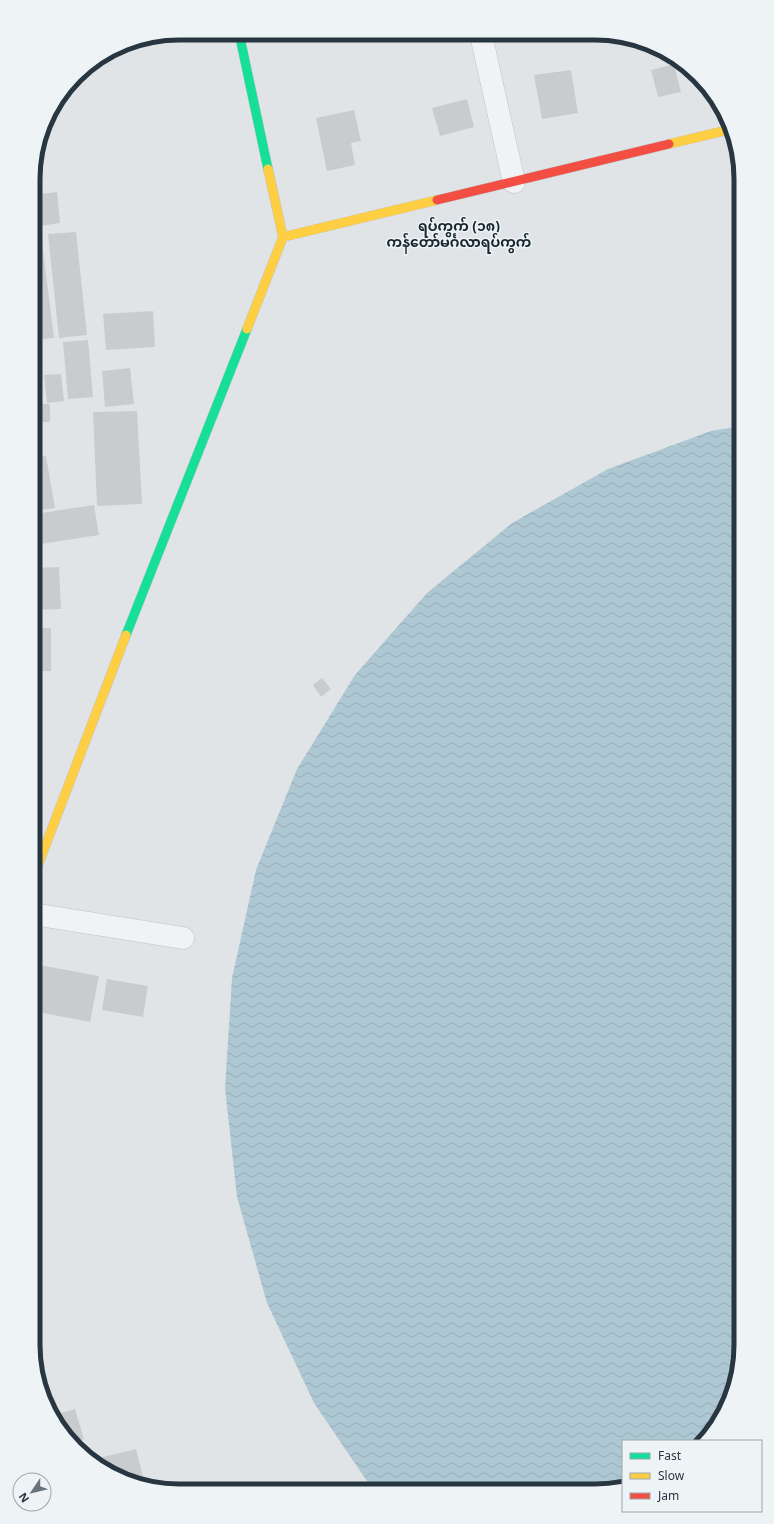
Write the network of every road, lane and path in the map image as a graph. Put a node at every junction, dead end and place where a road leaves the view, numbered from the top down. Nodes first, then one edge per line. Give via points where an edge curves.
1 (241, 40) edge
2 (482, 40) edge
3 (724, 127) edge
4 (514, 182) junction
5 (283, 237) junction
6 (40, 862) edge
7 (40, 915) edge
8 (182, 938) dead end

1 - 5 street
2 - 4 street
3 - 4 street
4 - 5 street
5 - 6 street via 83,745
7 - 8 street

